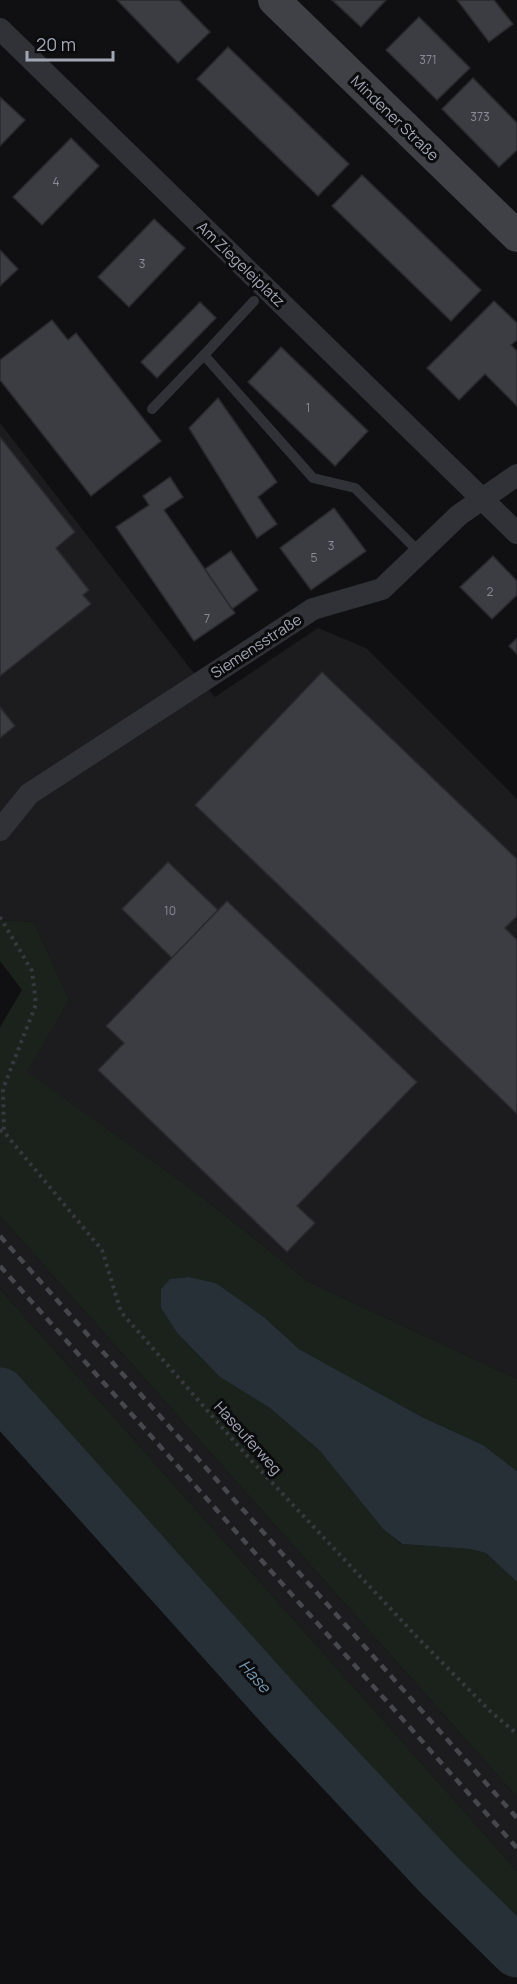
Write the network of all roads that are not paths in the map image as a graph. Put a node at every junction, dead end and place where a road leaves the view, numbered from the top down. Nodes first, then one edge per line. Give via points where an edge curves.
1 (274, 0) edge
2 (0, 29) edge
3 (517, 236) edge
4 (254, 301) dead end
5 (204, 355) junction
6 (152, 409) dead end
7 (517, 475) edge
8 (483, 500) junction
9 (517, 533) edge
10 (420, 553) junction
11 (8, 809) edge
12 (0, 830) edge

1 - 3 main road, Mindener Straße
2 - 8 street, Am Ziegeleiplatz
4 - 5 lane
5 - 6 lane
5 - 10 lane via 313,478 355,488
7 - 8 street, Siemensstraße
8 - 9 street, Am Ziegeleiplatz
8 - 10 street, Siemensstraße via 459,515
10 - 11 street, Siemensstraße via 382,589 313,609
11 - 12 street, Siemensstraße

